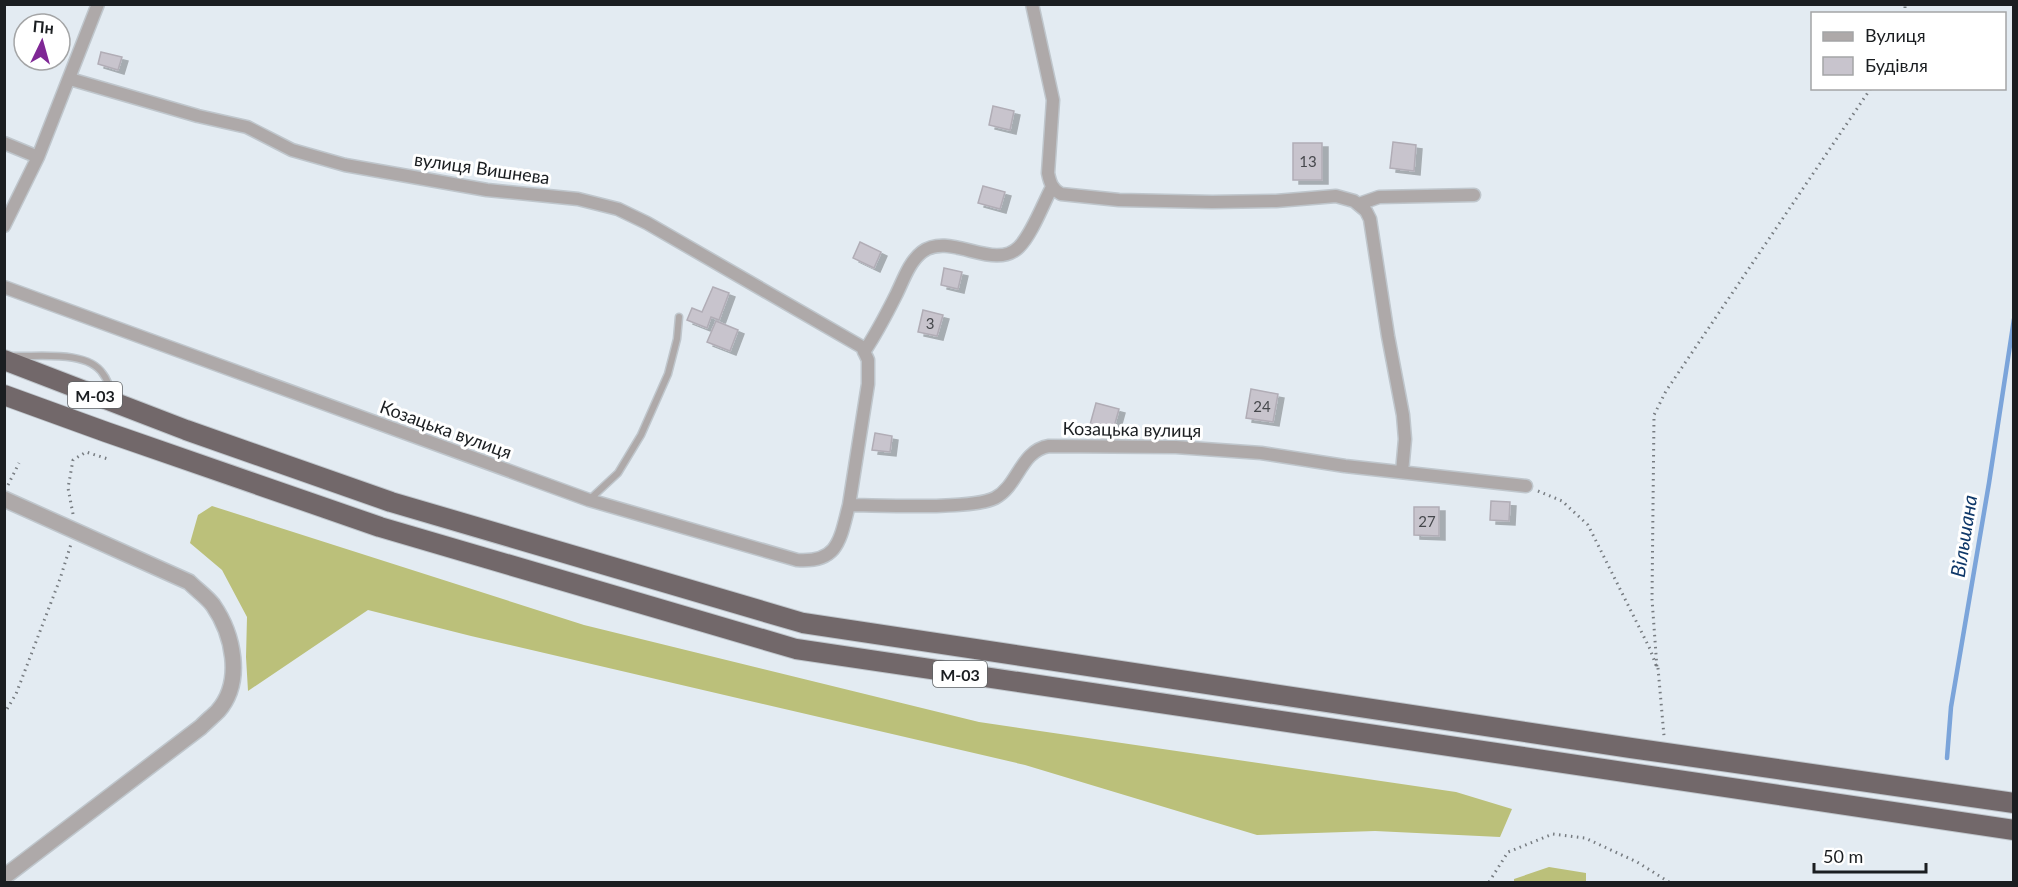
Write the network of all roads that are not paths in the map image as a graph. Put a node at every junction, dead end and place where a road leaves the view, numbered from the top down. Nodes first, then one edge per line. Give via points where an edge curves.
1 (98, 4) edge
2 (1032, 4) edge
3 (70, 79) junction
4 (4, 143) edge
5 (38, 157) junction
6 (1052, 187) junction
7 (1474, 195) dead end
8 (1359, 204) junction
9 (4, 226) edge
10 (4, 287) edge
11 (679, 317) dead end
12 (864, 352) junction
13 (4, 355) edge
14 (4, 360) edge
15 (4, 395) edge
16 (114, 402) junction
17 (1402, 472) junction
18 (1526, 486) road end
19 (4, 499) edge
20 (590, 500) junction
21 (849, 504) junction
22 (2013, 803) edge
23 (2013, 830) edge
24 (4, 877) edge

1 - 3 street
2 - 6 street via 1053,100 1048,173
3 - 5 street
3 - 12 street, вулиця Вишнева via 247,127 292,150 345,165 487,190 578,199 618,209 842,335
4 - 5 street
5 - 9 street
6 - 8 street via 1061,195 1119,200 1212,202 1336,196
6 - 12 street via 1024,241 1009,254 998,256 947,246 922,252 912,262
7 - 8 street via 1379,197
8 - 17 street via 1370,219 1403,415
10 - 20 street, Козацька вулиця
11 - 20 lane via 668,374 641,435 618,474
12 - 21 street, Козацька вулиця via 868,384
13 - 16 lane via 68,357 94,364 103,373
14 - 16 highway, М-03
15 - 23 highway, М-03 via 380,527 796,649
16 - 22 highway, М-03 via 391,502 803,623
17 - 18 street, Козацька вулиця
17 - 21 street, Козацька вулиця via 1262,453 1176,447 1050,446 1032,453 1011,484 988,502
19 - 24 street via 189,582 212,604 227,630 233,668 230,689 220,709 201,727
20 - 21 street, Козацька вулиця via 797,560 813,561 837,547

